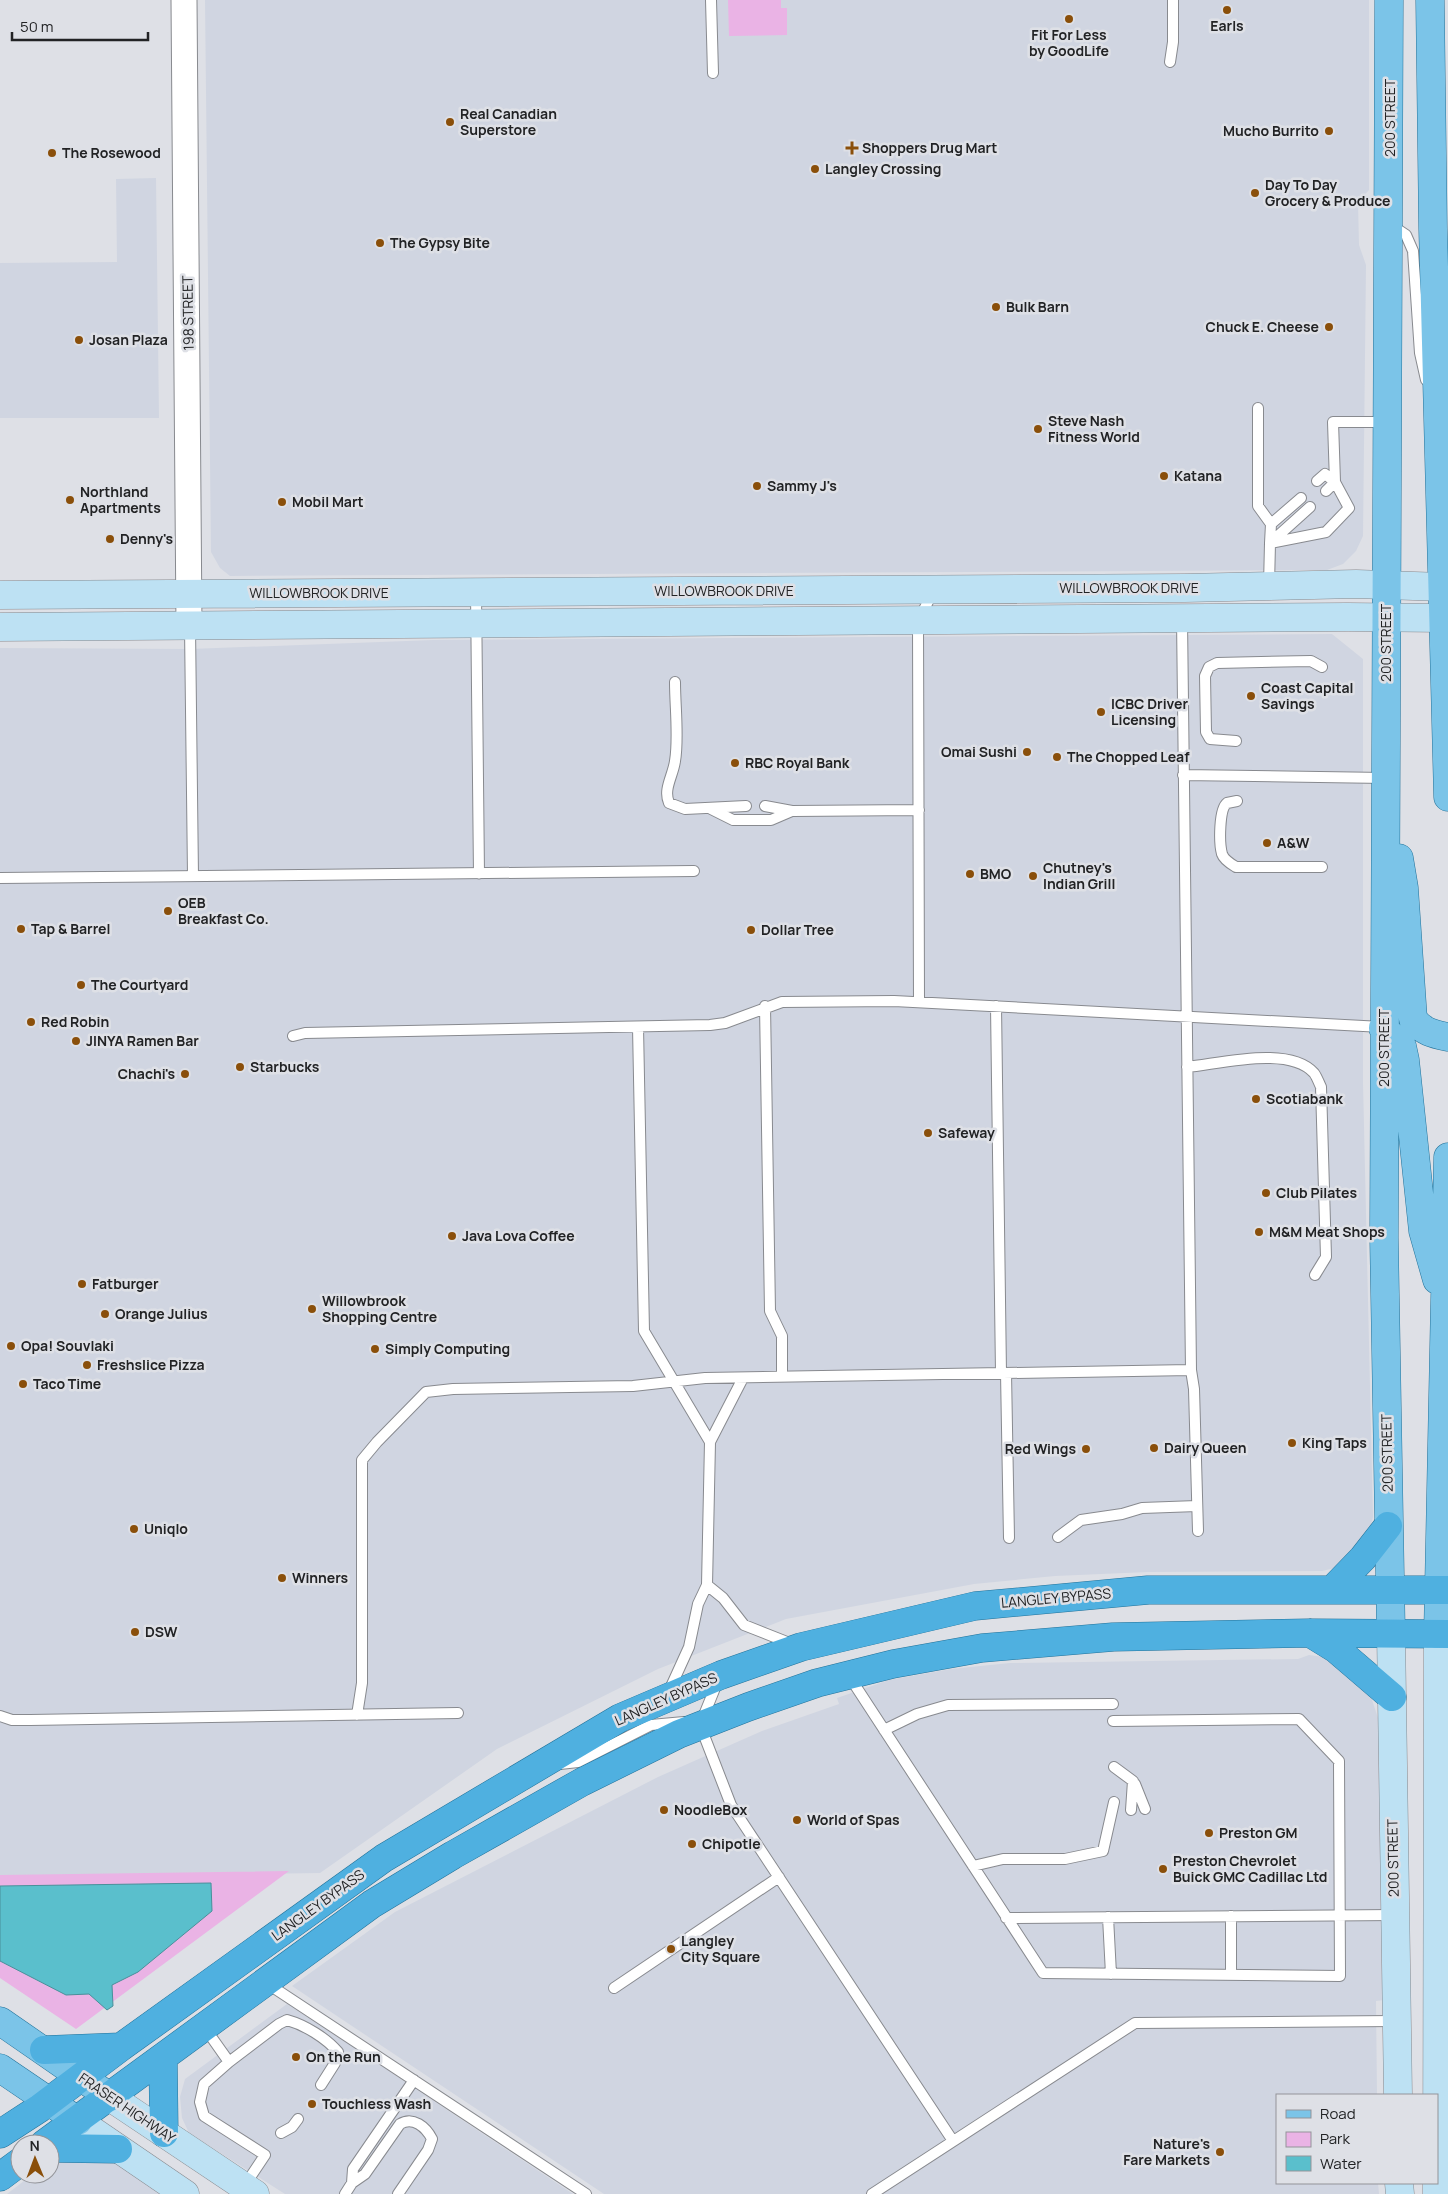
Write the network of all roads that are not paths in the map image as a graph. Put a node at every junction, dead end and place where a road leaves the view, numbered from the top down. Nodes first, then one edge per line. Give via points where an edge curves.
1 (184, 0) edge
2 (711, 0) edge
3 (1173, 0) edge
4 (1389, 0) edge
5 (1430, 0) edge
6 (1170, 62) dead end
7 (713, 73) dead end
8 (1389, 224) junction
9 (1258, 408) dead end
10 (1388, 422) junction
11 (1440, 442) junction
12 (1316, 481) dead end
13 (1335, 482) junction
14 (1326, 490) dead end
15 (1302, 498) dead end
16 (1310, 507) dead end
17 (1445, 521) edge
18 (1271, 524) junction
19 (1270, 543) junction
20 (1386, 585) junction
21 (1269, 586) junction
22 (1446, 587) edge
23 (935, 589) junction
24 (476, 593) junction
25 (189, 594) junction
26 (0, 595) edge
27 (1386, 617) junction
28 (1182, 618) junction
29 (1446, 618) edge
30 (918, 621) junction
31 (476, 624) junction
32 (190, 626) junction
33 (0, 627) edge
34 (1322, 667) dead end
35 (675, 682) dead end
36 (1447, 692) edge
37 (1236, 741) dead end
38 (1184, 775) junction
39 (1386, 778) junction
40 (1448, 797) edge
41 (1237, 801) dead end
42 (746, 806) dead end
43 (765, 806) dead end
44 (710, 809) junction
45 (919, 810) junction
46 (792, 811) junction
47 (1322, 867) dead end
48 (694, 871) dead end
49 (479, 874) junction
50 (193, 876) junction
51 (0, 878) edge
52 (919, 1002) junction
53 (765, 1006) junction
54 (996, 1006) junction
55 (1186, 1016) junction
56 (638, 1027) junction
57 (1384, 1028) junction
58 (293, 1036) dead end
59 (1448, 1038) edge
60 (1187, 1068) junction
61 (1448, 1157) edge
62 (1315, 1275) dead end
63 (1444, 1307) junction
64 (1191, 1370) junction
65 (1004, 1373) junction
66 (782, 1376) junction
67 (743, 1378) junction
68 (673, 1382) junction
69 (710, 1442) junction
70 (1197, 1506) junction
71 (1388, 1526) junction
72 (1198, 1531) dead end
73 (1058, 1537) dead end
74 (1009, 1538) dead end
75 (707, 1585) junction
76 (1332, 1590) junction
77 (1390, 1590) junction
78 (1443, 1590) edge
79 (1310, 1633) junction
80 (1391, 1633) junction
81 (1443, 1634) edge
82 (801, 1647) junction
83 (721, 1675) junction
84 (848, 1676) junction
85 (666, 1696) junction
86 (1392, 1697) junction
87 (1113, 1704) dead end
88 (458, 1713) dead end
89 (357, 1715) junction
90 (0, 1716) edge
91 (1113, 1721) dead end
92 (700, 1725) junction
93 (884, 1730) junction
94 (542, 1766) junction
95 (1114, 1767) dead end
96 (1133, 1781) junction
97 (1114, 1802) dead end
98 (1131, 1810) dead end
99 (1145, 1810) dead end
100 (973, 1866) junction
101 (779, 1877) junction
102 (1443, 1887) edge
103 (1443, 1913) edge
104 (1394, 1915) junction
105 (1231, 1916) junction
106 (1340, 1916) junction
107 (1108, 1917) junction
108 (1006, 1918) junction
109 (1111, 1974) junction
110 (1231, 1975) junction
111 (266, 1982) junction
112 (614, 1988) dead end
113 (1395, 2020) junction
114 (0, 2021) edge
115 (204, 2027) junction
116 (121, 2047) junction
117 (44, 2050) junction
118 (163, 2057) junction
119 (229, 2062) junction
120 (0, 2068) edge
121 (81, 2078) junction
122 (414, 2080) junction
123 (321, 2084) dead end
124 (1398, 2094) edge
125 (110, 2097) junction
126 (49, 2101) junction
127 (298, 2119) dead end
128 (78, 2121) junction
129 (164, 2132) junction
130 (281, 2133) dead end
131 (0, 2134) edge
132 (59, 2134) edge
133 (953, 2141) junction
134 (1438, 2147) edge
135 (60, 2148) edge
136 (118, 2149) junction
137 (352, 2183) junction
138 (250, 2190) edge
139 (185, 2194) edge
140 (345, 2194) edge
141 (398, 2194) edge
142 (586, 2194) edge
143 (872, 2194) edge

1 - 25 street, 198 STREET
2 - 7 lane
3 - 6 lane
4 - 8 main road, 200 STREET
5 - 11 main road
8 - 10 main road, 200 STREET
8 - 11 lane via 1406,235 1413,250 1420,353
9 - 18 lane via 1258,506
10 - 13 lane via 1333,422
10 - 20 main road, 200 STREET
11 - 17 main road
12 - 13 lane via 1325,474
13 - 14 lane
13 - 19 lane via 1349,508 1326,532
15 - 18 lane
16 - 19 lane
17 - 22 main road
18 - 19 lane
19 - 21 lane
20 - 21 main road, WILLOWBROOK DRIVE
20 - 22 main road, WILLOWBROOK DRIVE
20 - 27 main road, 200 STREET
21 - 23 main road, WILLOWBROOK DRIVE
22 - 29 main road
23 - 24 main road, WILLOWBROOK DRIVE
23 - 30 lane
24 - 25 main road, WILLOWBROOK DRIVE
24 - 31 lane
25 - 26 main road, WILLOWBROOK DRIVE
25 - 32 street, 198 STREET
27 - 28 main road
27 - 29 main road
27 - 39 main road, 200 STREET
28 - 30 main road
28 - 38 lane
29 - 36 main road
30 - 31 main road
30 - 45 lane
31 - 32 main road
31 - 49 lane
32 - 33 main road
32 - 50 lane
34 - 37 lane via 1311,661 1217,663 1209,667 1205,676 1206,732 1210,739 1216,741
35 - 44 lane via 676,760 667,797 676,808
36 - 40 main road
38 - 39 lane
38 - 55 lane
39 - 57 main road, 200 STREET
39 - 59 main road via 1404,888 1413,1019 1430,1034
41 - 47 lane via 1227,803 1221,812 1222,854 1228,863 1236,867
42 - 44 lane
43 - 46 lane
44 - 46 lane via 733,820 771,820
45 - 46 lane
45 - 52 lane
48 - 49 lane
49 - 50 lane
50 - 51 lane
52 - 53 lane via 798,1001
52 - 54 lane
53 - 56 lane via 724,1023
53 - 66 lane via 770,1310 782,1336
54 - 55 lane
54 - 65 lane
55 - 57 lane
55 - 60 lane
56 - 58 lane via 305,1033
56 - 68 lane via 642,1313 644,1331
57 - 63 main road via 1402,1046 1422,1231
57 - 71 main road, 200 STREET
60 - 62 lane via 1234,1059 1284,1059 1302,1065 1314,1074 1321,1087 1326,1257
60 - 64 lane
61 - 63 main road
63 - 78 main road
64 - 65 lane
64 - 70 lane
65 - 66 lane
65 - 74 lane
66 - 67 lane
67 - 68 lane
67 - 69 lane
68 - 69 lane
68 - 89 lane via 633,1386 438,1389 426,1392 377,1442 362,1460 361,1471 362,1683
69 - 75 lane
70 - 72 lane
70 - 73 lane via 1142,1508 1081,1520
71 - 76 highway
71 - 77 main road, 200 STREET
75 - 82 lane via 723,1598 744,1625
75 - 85 lane via 698,1604 689,1647
76 - 77 highway, LANGLEY BYPASS
76 - 82 highway, LANGLEY BYPASS via 1148,1590 984,1605
77 - 78 highway, LANGLEY BYPASS
77 - 80 main road, 200 STREET
78 - 81 main road
79 - 80 highway
79 - 84 highway via 1061,1640 982,1648 893,1664
79 - 86 highway via 1336,1649
80 - 81 highway
80 - 86 main road, 200 STREET
81 - 102 main road
82 - 83 highway, LANGLEY BYPASS
83 - 85 highway, LANGLEY BYPASS
83 - 92 lane
84 - 92 highway
84 - 93 lane
85 - 94 highway, LANGLEY BYPASS via 620,1718
86 - 104 main road, 200 STREET
87 - 93 lane via 948,1705 917,1714
88 - 89 lane
89 - 90 lane via 45,1720 12,1720
91 - 106 lane via 1299,1719 1340,1761
92 - 94 lane via 684,1722 651,1726 578,1762
92 - 101 lane via 731,1805
92 - 111 highway via 582,1782 453,1855 372,1904
93 - 100 lane
94 - 116 highway, LANGLEY BYPASS via 384,1858
95 - 96 lane
96 - 98 lane
96 - 99 lane
97 - 100 lane via 1102,1851 1065,1859 1002,1859
100 - 108 lane
101 - 112 lane
101 - 133 lane
102 - 103 main road
103 - 134 main road
104 - 106 lane
104 - 113 main road, 200 STREET
105 - 106 lane
105 - 107 lane via 1135,1914
105 - 110 lane
106 - 110 lane via 1340,1976
107 - 108 lane
107 - 109 lane
108 - 109 lane via 1043,1973
109 - 110 lane
111 - 115 highway
111 - 122 lane
113 - 124 main road, 200 STREET
113 - 133 lane via 1135,2023
114 - 117 main road, FRASER HIGHWAY
115 - 118 highway
115 - 119 lane
116 - 117 highway
116 - 121 highway, LANGLEY BYPASS
117 - 121 main road, FRASER HIGHWAY
118 - 125 highway
118 - 129 highway
119 - 123 lane via 287,2020 304,2027 338,2052 335,2063
119 - 138 lane via 204,2084 200,2102 204,2116 265,2155
120 - 126 main road
121 - 125 main road, FRASER HIGHWAY
121 - 126 highway, LANGLEY BYPASS
122 - 137 lane via 353,2169
122 - 142 lane
125 - 128 highway
125 - 129 main road, FRASER HIGHWAY
126 - 128 main road
126 - 131 highway, LANGLEY BYPASS
127 - 130 lane
128 - 132 highway
128 - 136 main road
129 - 138 main road, FRASER HIGHWAY
133 - 143 lane
135 - 136 highway
136 - 139 main road
137 - 140 lane
137 - 141 lane via 365,2174 400,2124 406,2120 413,2121 432,2139

